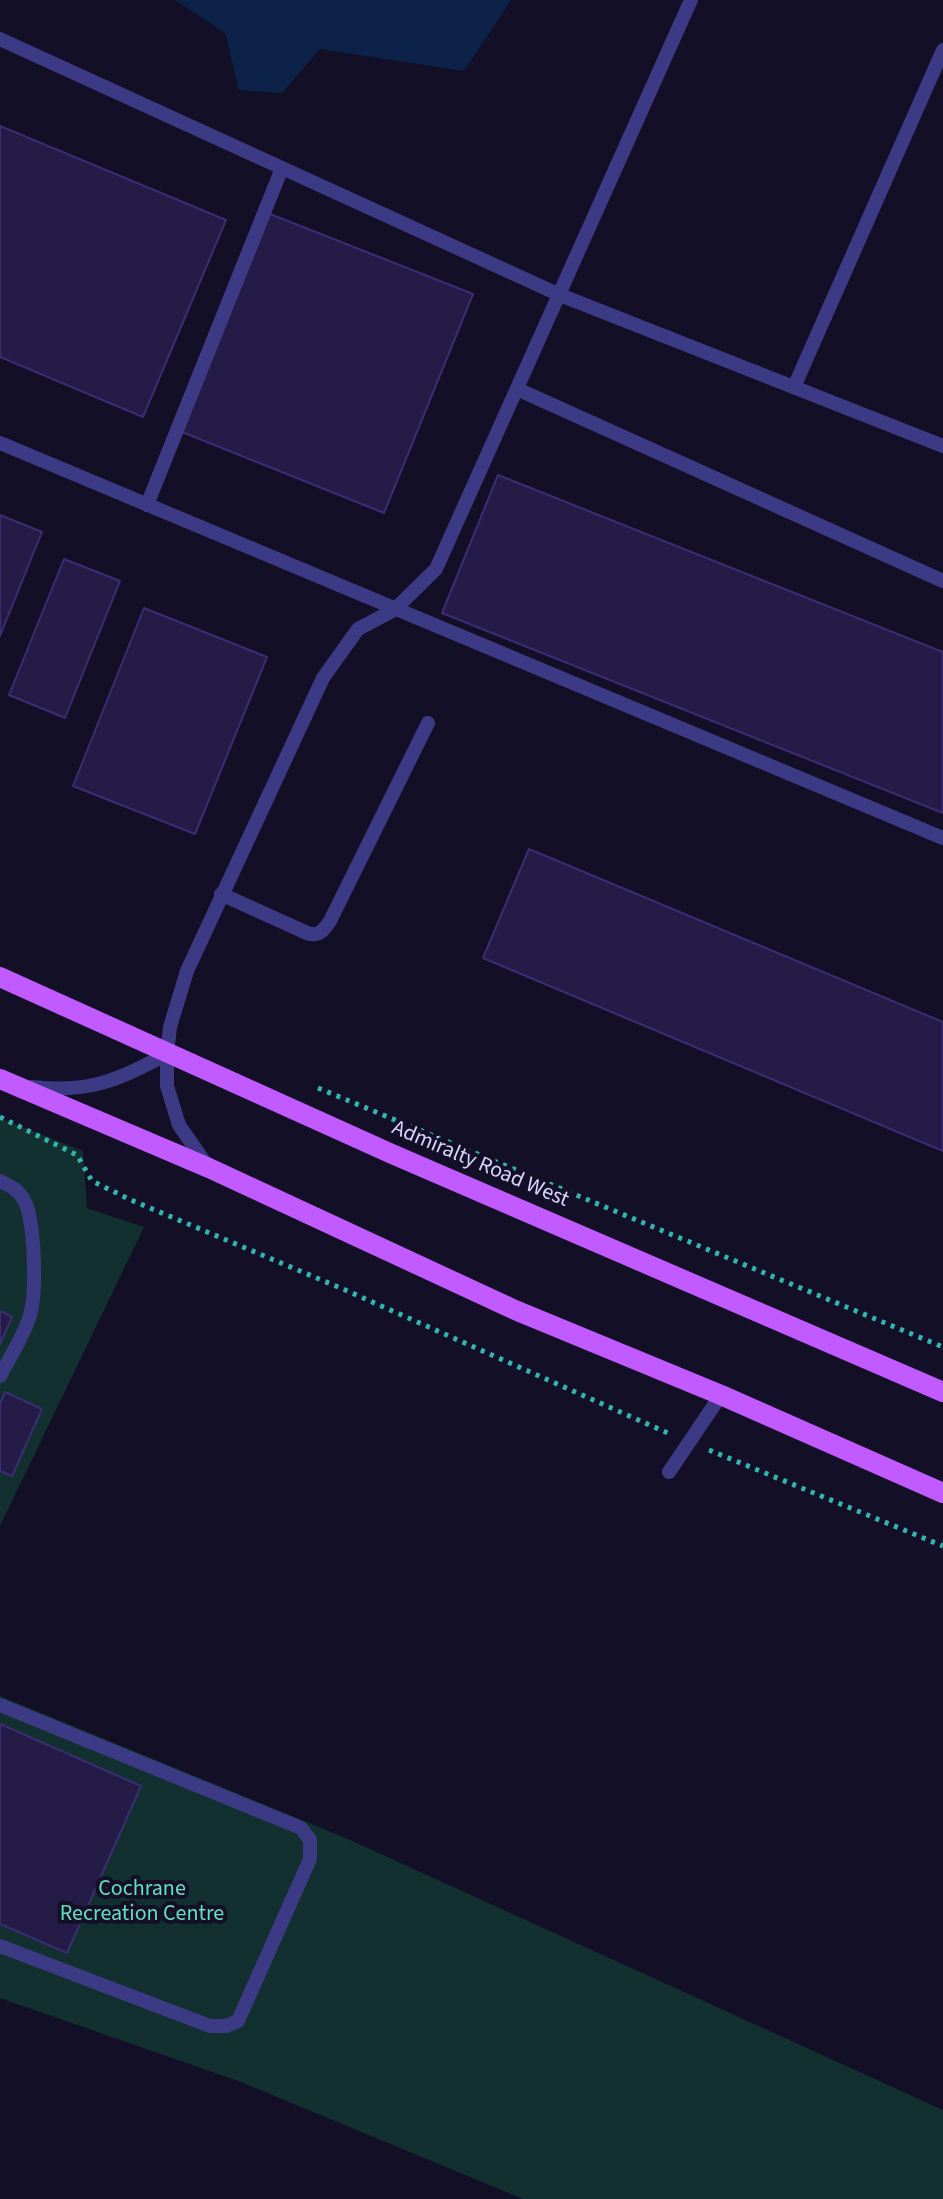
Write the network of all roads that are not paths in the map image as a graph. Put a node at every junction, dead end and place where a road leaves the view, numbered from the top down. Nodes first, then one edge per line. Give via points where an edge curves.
1 (691, 0) edge
2 (0, 39) edge
3 (943, 50) edge
4 (282, 168) junction
5 (560, 295) junction
6 (794, 387) junction
7 (517, 389) junction
8 (0, 443) edge
9 (943, 446) edge
10 (147, 505) junction
11 (943, 581) edge
12 (394, 610) junction
13 (428, 723) dead end
14 (943, 838) edge
15 (221, 894) junction
16 (0, 977) edge
17 (167, 1054) junction
18 (7, 1082) edge
19 (209, 1168) junction
20 (0, 1181) edge
21 (0, 1376) edge
22 (943, 1392) edge
23 (721, 1395) junction
24 (669, 1472) dead end
25 (943, 1493) edge
26 (0, 1705) edge
27 (0, 1946) edge

1 - 5 lane
2 - 4 lane
3 - 6 lane
4 - 5 lane
4 - 10 lane
5 - 6 lane
5 - 7 lane
6 - 9 lane
7 - 11 lane
7 - 12 lane via 436,569
8 - 10 lane
10 - 12 lane
12 - 14 lane
12 - 15 lane via 358,629 323,678
13 - 15 lane via 321,933 307,933
15 - 17 lane via 187,971
16 - 17 main road, Admiralty Road West
17 - 18 lane via 100,1085 66,1091
17 - 19 lane via 167,1086 179,1125
17 - 22 main road, Admiralty Road West
18 - 19 main road
19 - 23 main road via 515,1310
20 - 21 lane via 14,1188 29,1212 35,1290 29,1320
23 - 24 lane
23 - 25 main road
26 - 27 lane via 301,1828 310,1840 310,1859 238,2021 226,2026 210,2026

